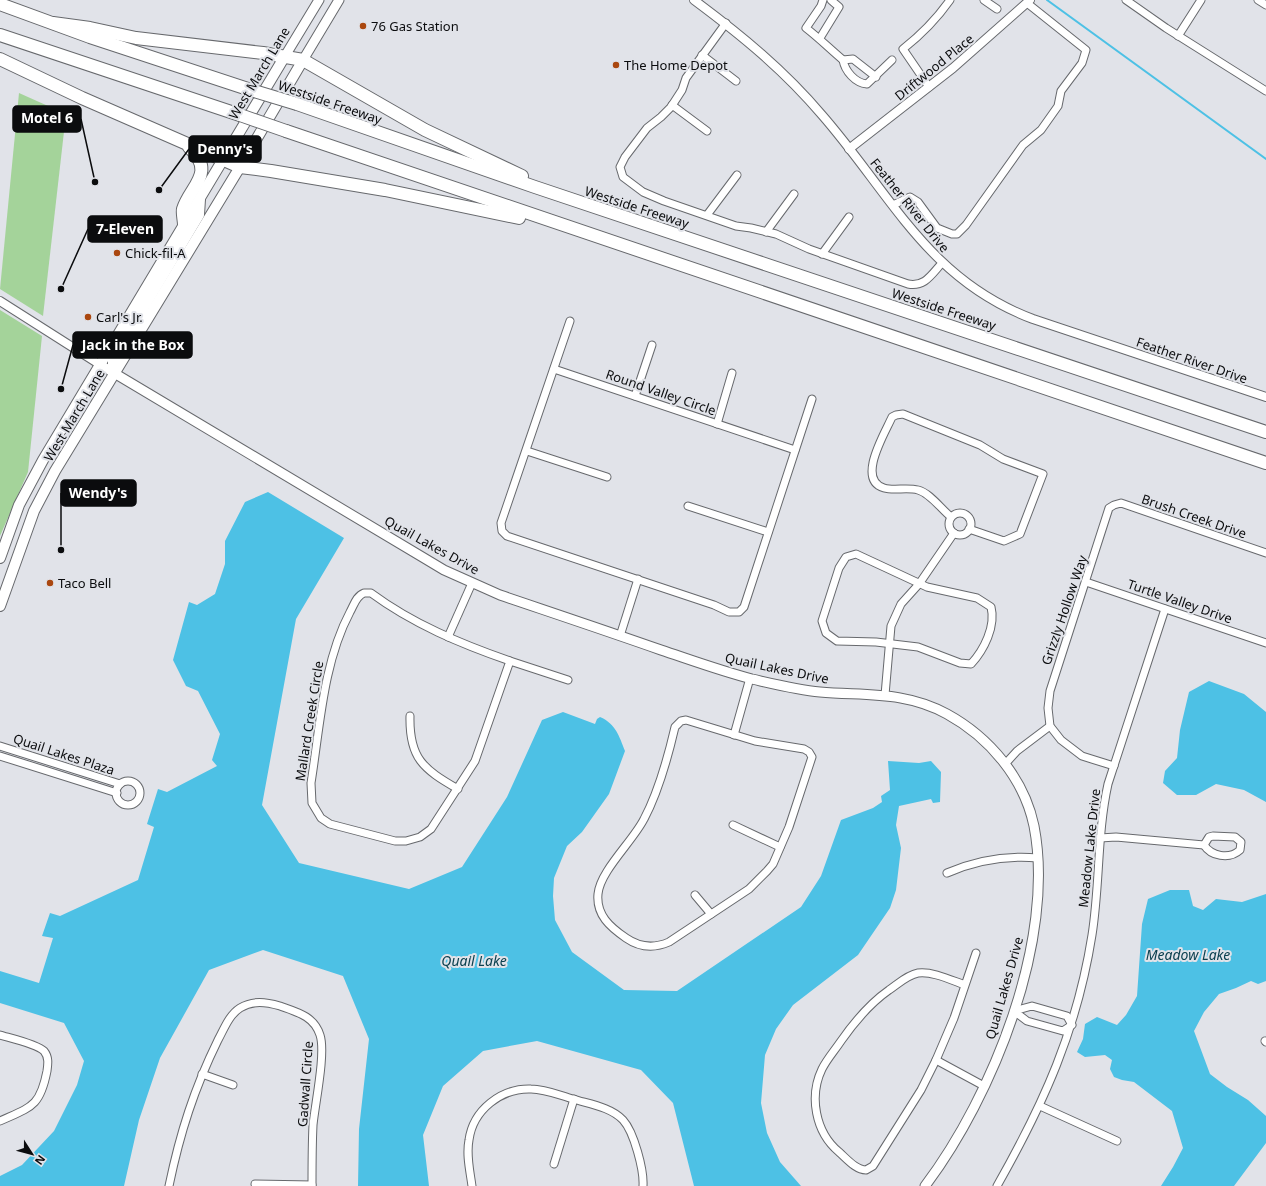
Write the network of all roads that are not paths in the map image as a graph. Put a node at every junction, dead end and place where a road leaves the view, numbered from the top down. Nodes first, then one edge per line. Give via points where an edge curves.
1 (319, 0) edge
2 (339, 0) edge
3 (694, 0) edge
4 (823, 0) edge
5 (831, 0) edge
6 (950, 0) edge
7 (984, 0) edge
8 (1126, 0) edge
9 (1201, 0) edge
10 (1258, 0) edge
11 (1028, 2) edge
12 (0, 4) edge
13 (1266, 5) edge
14 (997, 9) dead end
15 (726, 23) junction
16 (90, 32) junction
17 (1178, 36) junction
18 (5, 37) edge
19 (820, 38) junction
20 (702, 55) junction
21 (285, 56) junction
22 (3, 60) edge
23 (303, 60) junction
24 (843, 60) junction
25 (892, 60) dead end
26 (876, 77) junction
27 (736, 81) dead end
28 (929, 87) junction
29 (1266, 91) edge
30 (672, 105) junction
31 (707, 131) dead end
32 (186, 145) junction
33 (849, 149) junction
34 (222, 160) junction
35 (240, 167) junction
36 (737, 175) dead end
37 (535, 187) junction
38 (794, 194) dead end
39 (200, 196) junction
40 (893, 205) junction
41 (707, 215) junction
42 (849, 217) dead end
43 (184, 225) junction
44 (569, 228) junction
45 (766, 232) junction
46 (822, 254) junction
47 (942, 263) junction
48 (0, 301) edge
49 (570, 321) dead end
50 (652, 345) dead end
51 (99, 364) junction
52 (554, 369) junction
53 (116, 373) junction
54 (732, 373) dead end
55 (635, 396) junction
56 (1266, 397) edge
57 (812, 400) dead end
58 (717, 424) junction
59 (1266, 432) edge
60 (795, 450) junction
61 (527, 451) junction
62 (1266, 463) edge
63 (607, 477) dead end
64 (1114, 505) joint
65 (688, 506) dead end
66 (952, 517) junction
67 (970, 529) junction
68 (768, 532) junction
69 (954, 533) junction
70 (1266, 554) edge
71 (0, 558) edge
72 (638, 579) junction
73 (1086, 582) junction
74 (472, 583) junction
75 (919, 584) junction
76 (0, 606) edge
77 (1165, 609) junction
78 (620, 636) junction
79 (448, 637) junction
80 (1266, 643) edge
81 (889, 644) junction
82 (510, 661) junction
83 (750, 678) junction
84 (568, 680) dead end
85 (885, 695) junction
86 (410, 716) dead end
87 (1050, 726) junction
88 (734, 735) junction
89 (0, 746) edge
90 (0, 756) edge
91 (1006, 763) junction
92 (1114, 766) junction
93 (120, 784) junction
94 (458, 789) junction
95 (117, 793) junction
96 (733, 825) dead end
97 (1100, 838) junction
98 (1204, 844) junction
99 (780, 847) junction
100 (1038, 858) junction
101 (947, 873) dead end
102 (695, 895) dead end
103 (711, 914) junction
104 (976, 953) dead end
105 (965, 985) junction
106 (1014, 1011) junction
107 (1072, 1025) junction
108 (0, 1035) edge
109 (936, 1060) junction
110 (202, 1074) junction
111 (233, 1085) dead end
112 (984, 1086) junction
113 (574, 1099) junction
114 (1040, 1106) junction
115 (0, 1121) edge
116 (1117, 1141) dead end
117 (554, 1164) dead end
118 (255, 1184) dead end
119 (312, 1185) edge
120 (169, 1186) edge
121 (472, 1186) edge
122 (643, 1186) edge
123 (924, 1186) edge
124 (997, 1186) edge

1 - 21 main road, West March Lane
2 - 23 main road, West March Lane
3 - 15 street, Feather River Drive
4 - 19 street via 806,28
5 - 19 street via 839,7
6 - 28 street via 933,23 903,49
7 - 14 street
8 - 17 street
9 - 17 street
10 - 13 street
11 - 28 street, Driftwood Place via 980,46
11 - 40 street via 1086,50 1082,63 1061,91 1058,106 1041,130 1023,145 957,234 937,228 918,202 910,197
12 - 16 highway, Westside Freeway via 53,23
15 - 20 street
15 - 33 street, Feather River Drive via 796,85
16 - 21 highway
16 - 37 highway, Westside Freeway, bridge
17 - 29 street
18 - 44 highway, bridge
19 - 24 street via 824,45
20 - 27 street
20 - 30 street
21 - 23 highway
21 - 34 main road, West March Lane
22 - 32 highway
23 - 35 main road, West March Lane
23 - 37 highway via 425,130 520,174
24 - 26 street via 853,59
24 - 26 street via 844,69 861,84 867,84
25 - 26 street
28 - 33 street, Driftwood Place
30 - 31 street
30 - 41 street via 647,128 625,157 620,171 623,177 643,192
32 - 34 highway
32 - 43 highway via 196,155 200,174 183,209
33 - 40 street, Feather River Drive
34 - 35 highway
34 - 39 main road, West March Lane
35 - 44 highway via 385,190
35 - 53 main road, West March Lane
36 - 41 street
37 - 59 highway, Westside Freeway
38 - 45 street
39 - 43 main road, West March Lane
39 - 53 main road via 199,215 113,359
40 - 47 street, Feather River Drive
41 - 45 street via 736,226
42 - 46 street
43 - 51 main road, West March Lane
44 - 62 highway
45 - 46 street
46 - 47 street via 917,285 924,282
47 - 56 street, Feather River Drive via 975,290 1019,314
48 - 51 street
49 - 52 street
50 - 55 street
51 - 53 main road, Quail Lakes Drive
51 - 71 main road, West March Lane via 19,505
52 - 55 street, Round Valley Circle
52 - 61 street
53 - 74 main road, Quail Lakes Drive via 418,554
53 - 76 main road, West March Lane via 55,471 34,511
54 - 58 street
55 - 58 street, Round Valley Circle
57 - 60 street
58 - 60 street, Round Valley Circle
60 - 68 street
61 - 63 street
61 - 72 street via 501,523 503,533
64 - 70 street, Brush Creek Drive via 1121,503
64 - 73 street, Grizzly Hollow Way via 1110,508
65 - 68 street
66 - 67 street via 958,513 968,516 971,522
66 - 67 street via 919,490 883,488 875,483 871,476 871,468 892,417 903,414 1043,474 1020,534 1004,541
66 - 69 street via 950,527
67 - 69 street via 961,535
68 - 72 street via 744,608 739,612 729,612
69 - 75 street
72 - 78 street
73 - 77 street, Turtle Valley Drive
73 - 87 street, Grizzly Hollow Way via 1050,691
74 - 78 main road, Quail Lakes Drive
74 - 79 street
75 - 81 street via 901,604 891,626
75 - 81 street via 977,598 991,607 994,617 980,654 971,664 960,663 918,647
75 - 81 street via 856,554 846,556 839,568 822,621 826,633 837,641
77 - 80 street, Turtle Valley Drive
77 - 92 street, Meadow Lake Drive
78 - 83 main road, Quail Lakes Drive
79 - 82 street, Mallard Creek Circle
79 - 94 street, Mallard Creek Circle via 410,618 371,593 364,593 358,597 338,635 332,655 311,783 311,797 315,809 330,824 406,842 420,838 431,829
81 - 85 street
82 - 84 street, Mallard Creek Circle
82 - 94 street, Mallard Creek Circle via 475,761
83 - 85 main road, Quail Lakes Drive via 818,692
83 - 88 street
85 - 91 main road, Quail Lakes Drive via 909,699 947,714 971,730
86 - 94 street via 410,739 418,757 432,772
87 - 91 street via 1017,751
87 - 92 street via 1076,753
88 - 99 street via 804,749 812,754 809,769
88 - 103 street via 689,720 677,724 646,816 602,880 598,893 600,912 608,924 634,943 643,946 653,947 668,942
89 - 93 street, Quail Lakes Plaza
90 - 95 street, Quail Lakes Plaza
91 - 100 main road, Quail Lakes Drive via 1028,805 1034,825
92 - 97 street, Meadow Lake Drive via 1104,803
93 - 95 street
93 - 95 street via 130,781 136,784 140,791 139,798 133,804 125,804 119,800
96 - 99 street
97 - 98 street
97 - 107 street, Meadow Lake Drive via 1097,900 1092,935
98 - 98 street via 1212,853 1222,855 1236,854 1241,846 1241,842 1235,837 1228,836 1209,837
99 - 103 street via 773,864 749,889
100 - 101 street via 1017,856 990,859
100 - 106 main road, Quail Lakes Drive via 1039,878 1033,932
102 - 103 street
104 - 105 street
105 - 109 street
105 - 109 street via 924,973 914,974 867,1007 826,1062 817,1083 815,1108 819,1124 827,1139 858,1168 870,1169 904,1119
106 - 107 street via 1027,1021 1063,1031
106 - 107 street via 1032,1006 1067,1016
106 - 112 main road, Quail Lakes Drive
107 - 114 street, Meadow Lake Drive
108 - 115 street via 40,1048 47,1056 48,1062 44,1086 38,1100
109 - 112 street
110 - 111 street
110 - 119 street, Gadwall Circle via 231,1016 248,1004 272,1004 299,1012 312,1022 320,1037 321,1047
110 - 120 street, Gadwall Circle via 186,1115
112 - 123 main road, Quail Lakes Drive via 958,1137
113 - 117 street
113 - 121 street via 530,1088 514,1090 493,1100 480,1114 470,1134 468,1152
113 - 122 street via 612,1112 626,1123 633,1137
114 - 116 street
114 - 124 street, Meadow Lake Drive
118 - 119 street

